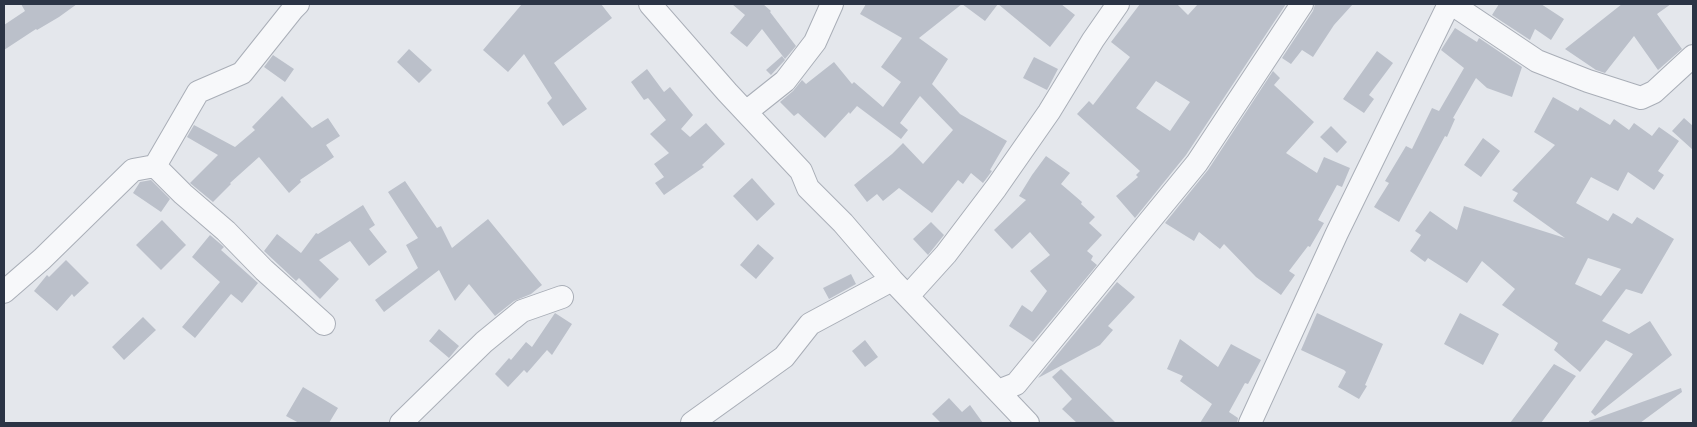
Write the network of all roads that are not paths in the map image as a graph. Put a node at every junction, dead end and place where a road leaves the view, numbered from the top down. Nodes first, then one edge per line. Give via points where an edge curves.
1 (298, 4) edge
2 (650, 4) edge
3 (832, 4) edge
4 (1118, 4) edge
5 (1302, 4) edge
6 (1450, 4) edge
7 (1693, 56) edge
8 (746, 112) junction
9 (154, 166) junction
10 (892, 280) junction
11 (4, 292) edge
12 (908, 296) junction
13 (562, 297) dead end
14 (324, 324) dead end
15 (998, 391) junction
16 (401, 423) edge
17 (692, 423) edge
18 (1028, 423) edge
19 (1250, 423) edge

1 - 9 street via 242,73 198,92
2 - 8 street
3 - 8 street via 815,42 785,81
4 - 12 street via 996,188 946,254
5 - 15 street via 1197,163 1016,384
6 - 7 street via 1537,60 1588,82 1641,98 1654,92
6 - 19 street via 1337,233
8 - 10 street via 801,171 808,188 843,222
9 - 11 street via 133,170
9 - 14 street
10 - 12 street
10 - 17 street via 810,324 784,357
12 - 15 street
13 - 16 street via 522,311 484,342
15 - 18 street

